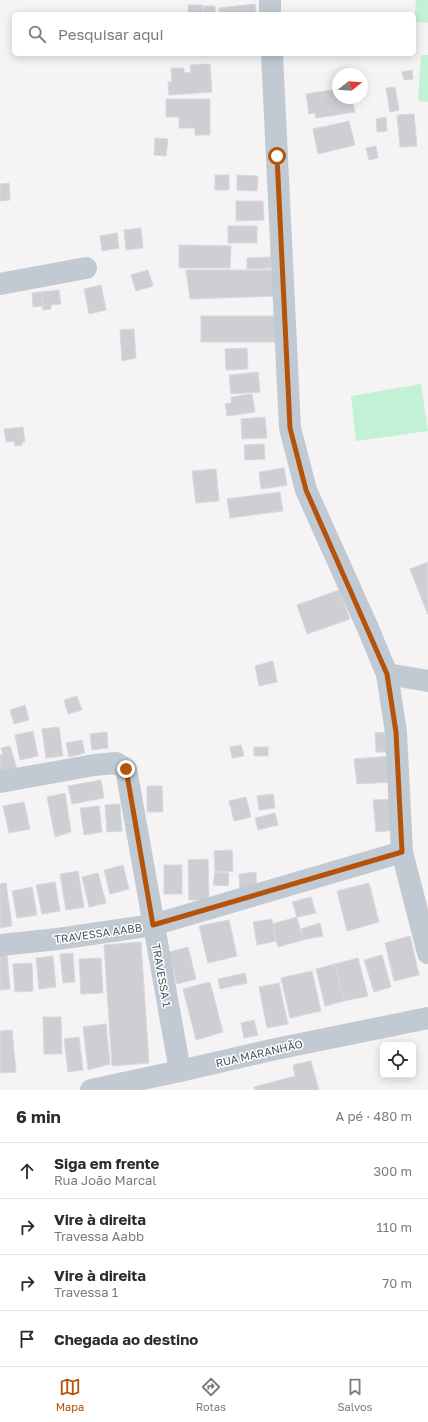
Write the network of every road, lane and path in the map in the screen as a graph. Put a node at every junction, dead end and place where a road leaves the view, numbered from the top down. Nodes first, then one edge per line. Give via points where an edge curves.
1 (270, 0) edge
2 (270, 12) edge
3 (272, 56) edge
4 (86, 268) dead end
5 (0, 284) edge
6 (387, 674) junction
7 (428, 682) edge
8 (0, 782) edge
9 (402, 852) junction
10 (153, 925) junction
11 (0, 945) edge
12 (428, 953) edge
13 (428, 1018) edge
14 (180, 1071) junction
15 (91, 1090) edge

1 - 2 street
3 - 6 street via 290,428 306,490
4 - 5 street
6 - 7 street
6 - 9 street via 396,732
8 - 10 street, TRAVESSA 1 via 94,765 116,763 126,769
9 - 10 street, TRAVESSA AABB
9 - 12 street
10 - 11 street, TRAVESSA AABB
10 - 14 street, TRAVESSA 1
13 - 14 street, RUA MARANHÃO
14 - 15 street, RUA MARANHÃO

